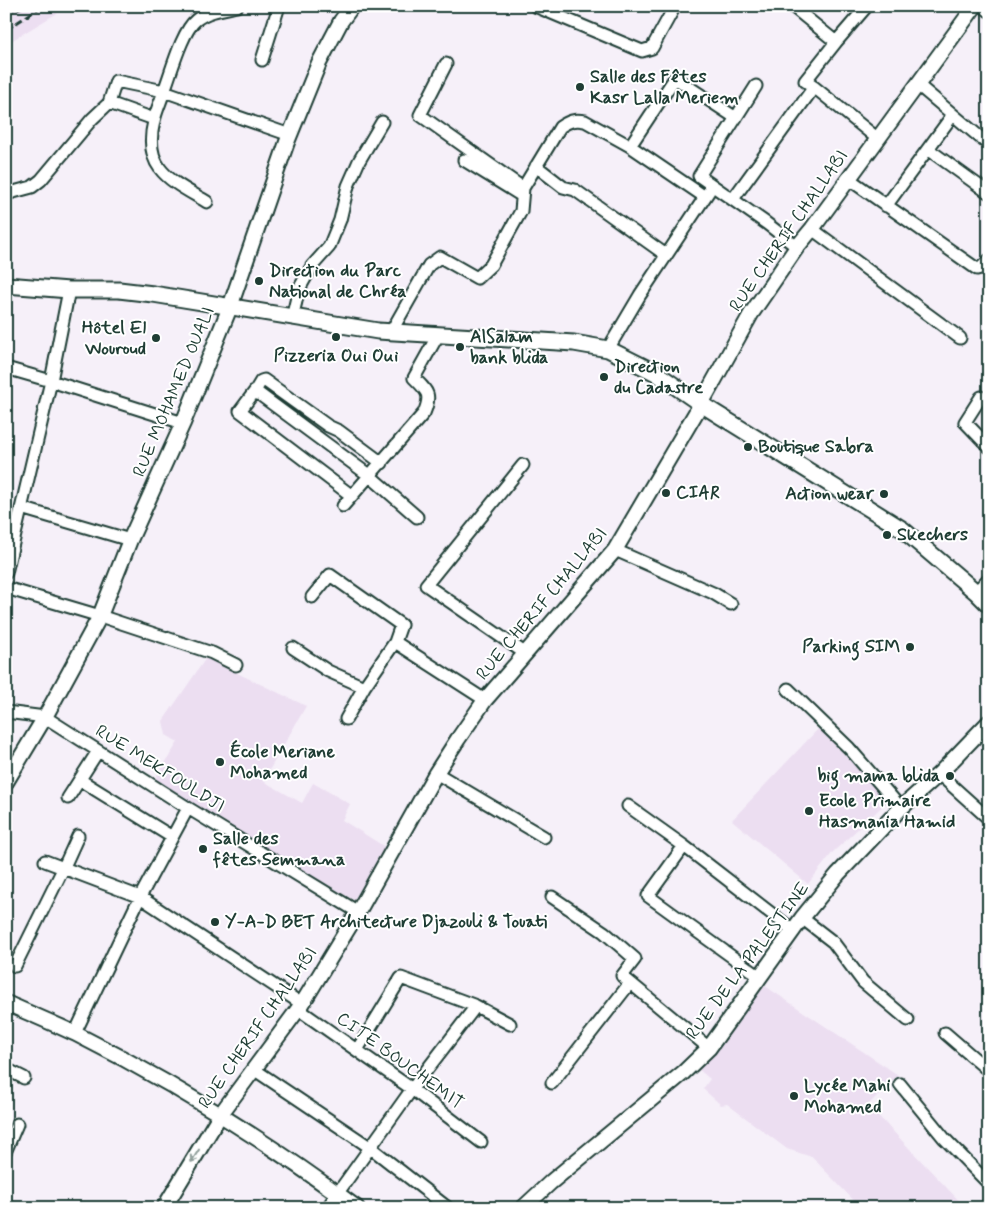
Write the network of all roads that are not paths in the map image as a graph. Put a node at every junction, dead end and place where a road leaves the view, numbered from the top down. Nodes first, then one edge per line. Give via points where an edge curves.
1 (236, 6) edge
2 (279, 6) edge
3 (352, 6) edge
4 (534, 6) edge
5 (675, 6) edge
6 (792, 6) edge
7 (867, 6) edge
8 (974, 7) edge
9 (989, 11) edge
10 (836, 42) junction
11 (262, 60) dead end
12 (446, 64) dead end
13 (756, 86) dead end
14 (918, 86) junction
15 (814, 87) junction
16 (164, 91) junction
17 (108, 103) junction
18 (952, 116) junction
19 (736, 118) junction
20 (154, 119) junction
21 (382, 122) dead end
22 (290, 135) junction
23 (878, 138) junction
24 (989, 145) edge
25 (630, 146) junction
26 (928, 148) junction
27 (464, 160) dead end
28 (536, 166) junction
29 (849, 179) junction
30 (712, 186) junction
31 (523, 192) junction
32 (989, 193) edge
33 (6, 194) edge
34 (705, 197) junction
35 (733, 199) junction
36 (207, 202) dead end
37 (886, 206) junction
38 (812, 230) junction
39 (797, 247) junction
40 (666, 255) junction
41 (989, 260) edge
42 (6, 285) edge
43 (69, 290) junction
44 (230, 306) junction
45 (292, 318) junction
46 (391, 332) junction
47 (438, 335) junction
48 (960, 338) dead end
49 (608, 349) junction
50 (6, 368) edge
51 (51, 381) junction
52 (255, 391) junction
53 (981, 397) dead end
54 (701, 404) junction
55 (183, 423) junction
56 (989, 447) edge
57 (382, 462) junction
58 (523, 465) dead end
59 (370, 476) junction
60 (352, 496) junction
61 (343, 506) dead end
62 (22, 508) junction
63 (417, 517) dead end
64 (130, 540) junction
65 (615, 550) junction
66 (6, 573) edge
67 (989, 578) edge
68 (6, 588) edge
69 (976, 592) junction
70 (312, 597) dead end
71 (731, 604) dead end
72 (989, 605) edge
73 (100, 616) junction
74 (395, 642) junction
75 (293, 648) dead end
76 (526, 654) junction
77 (236, 665) dead end
78 (364, 687) junction
79 (788, 689) dead end
80 (486, 700) junction
81 (6, 712) edge
82 (45, 717) junction
83 (346, 719) dead end
84 (989, 722) edge
85 (98, 751) junction
86 (436, 773) junction
87 (939, 774) junction
88 (80, 780) junction
89 (6, 782) edge
90 (68, 798) dead end
91 (628, 806) dead end
92 (188, 808) junction
93 (901, 808) junction
94 (989, 819) edge
95 (78, 836) dead end
96 (172, 837) junction
97 (544, 837) dead end
98 (684, 846) junction
99 (45, 862) dead end
100 (64, 870) junction
101 (140, 897) junction
102 (552, 897) dead end
103 (358, 912) junction
104 (802, 918) junction
105 (794, 931) junction
106 (15, 966) dead end
107 (760, 977) junction
108 (630, 983) junction
109 (6, 1002) edge
110 (300, 1006) junction
111 (476, 1006) junction
112 (908, 1020) dead end
113 (510, 1024) dead end
114 (945, 1033) dead end
115 (75, 1034) junction
116 (709, 1048) junction
117 (357, 1050) junction
118 (6, 1069) edge
119 (255, 1070) junction
120 (989, 1071) edge
121 (24, 1078) dead end
122 (552, 1083) dead end
123 (900, 1084) dead end
124 (412, 1089) junction
125 (220, 1115) junction
126 (17, 1124) dead end
127 (481, 1142) dead end
128 (371, 1148) junction
129 (6, 1150) edge
130 (989, 1184) edge
131 (337, 1194) junction
132 (164, 1208) edge
133 (327, 1208) edge
134 (356, 1208) edge
135 (448, 1208) edge
136 (524, 1208) edge

1 - 16 street via 214,10 188,27
2 - 11 street
3 - 22 street, RUE MOHAMED OUALI via 319,63
4 - 5 street via 642,51 652,48
6 - 10 street
7 - 10 street
8 - 9 street
8 - 14 street, RUE CHERIF CHALLABI
10 - 15 street via 806,82
12 - 31 street via 420,115
13 - 19 street
14 - 18 street
14 - 23 street, RUE CHERIF CHALLABI
15 - 23 street
15 - 35 street
16 - 17 street via 116,81
16 - 20 street
16 - 22 street
17 - 20 street
17 - 33 street via 41,180 32,187
18 - 24 street
18 - 26 street
19 - 25 street via 675,78
19 - 30 street via 699,176
20 - 36 street via 150,145 154,160 165,177
21 - 45 street via 348,186 329,247 312,266 299,289
22 - 44 street, RUE MOHAMED OUALI
23 - 29 street, RUE CHERIF CHALLABI
25 - 28 street via 585,121 569,121 560,127
25 - 34 street
26 - 32 street
26 - 37 street
27 - 31 street
28 - 31 street
28 - 40 street
29 - 37 street
29 - 38 street, RUE CHERIF CHALLABI
30 - 34 street
30 - 35 street
31 - 46 street via 520,211 491,265 478,278 440,257 429,265
34 - 40 street
35 - 39 street
37 - 41 street via 977,269
38 - 39 street, RUE CHERIF CHALLABI
38 - 48 street
39 - 54 street, RUE CHERIF CHALLABI via 751,314
40 - 49 street
42 - 43 main road
43 - 44 main road via 119,290
43 - 51 street
44 - 45 main road
44 - 55 street, RUE MOHAMED OUALI
45 - 46 main road
46 - 47 main road
47 - 49 main road via 574,343
47 - 57 street via 414,378 427,390 429,402
49 - 54 main road via 656,373
50 - 51 street
51 - 55 street
51 - 62 street
52 - 57 street via 264,380
52 - 59 street
52 - 60 street via 240,411
53 - 56 street via 965,422
54 - 65 street, RUE CHERIF CHALLABI
54 - 69 main road via 902,529
55 - 64 street, RUE MOHAMED OUALI
57 - 59 street
58 - 76 street via 426,585
59 - 60 street
59 - 63 street
60 - 61 street
62 - 64 street
62 - 66 street
64 - 73 street, RUE MOHAMED OUALI
65 - 71 street
65 - 76 street, RUE CHERIF CHALLABI
67 - 69 street
68 - 73 street
69 - 72 main road
70 - 74 street via 330,576 401,625
73 - 77 street via 212,653
73 - 82 street, RUE MOHAMED OUALI
74 - 78 street
74 - 80 street
75 - 78 street via 328,671
76 - 80 street, RUE CHERIF CHALLABI
78 - 83 street
79 - 93 street via 849,748
80 - 86 street, RUE CHERIF CHALLABI
81 - 82 street
82 - 85 street, RUE MEKFOULDJI
82 - 89 street, RUE MOHAMED OUALI
84 - 87 street, RUE DE LA PALESTINE
85 - 88 street
85 - 92 street, RUE MEKFOULDJI
86 - 97 street
86 - 103 street, RUE CHERIF CHALLABI
87 - 93 street, RUE DE LA PALESTINE
87 - 94 street
88 - 90 street
88 - 96 street
91 - 98 street
92 - 96 street
92 - 103 street, RUE MEKFOULDJI
93 - 104 street, RUE DE LA PALESTINE via 838,874
95 - 100 street
96 - 101 street
98 - 105 street
98 - 107 street via 648,896
99 - 100 street, CITE BOUCHEMIT
100 - 101 street, CITE BOUCHEMIT
100 - 106 street
101 - 110 street, CITE BOUCHEMIT
101 - 115 street
102 - 108 street via 604,932 635,959 622,976
103 - 110 street, RUE CHERIF CHALLABI
104 - 105 street, RUE DE LA PALESTINE
104 - 112 street via 833,942 863,982
105 - 107 street, RUE DE LA PALESTINE
107 - 116 street, RUE DE LA PALESTINE
108 - 116 street
108 - 122 street
109 - 115 street
110 - 117 street, CITE BOUCHEMIT
110 - 119 street, RUE CHERIF CHALLABI
111 - 113 street
111 - 117 street via 401,978
111 - 124 street
114 - 120 street
115 - 125 street
116 - 136 street, RUE DE LA PALESTINE
117 - 124 street, CITE BOUCHEMIT
118 - 121 street
119 - 125 street, RUE CHERIF CHALLABI
119 - 128 street
123 - 130 street via 944,1138
124 - 127 street, CITE BOUCHEMIT
124 - 128 street
125 - 131 street
125 -> 132 street, RUE CHERIF CHALLABI
126 - 129 street
128 - 131 street
128 - 135 street
131 - 133 street
131 - 134 street

